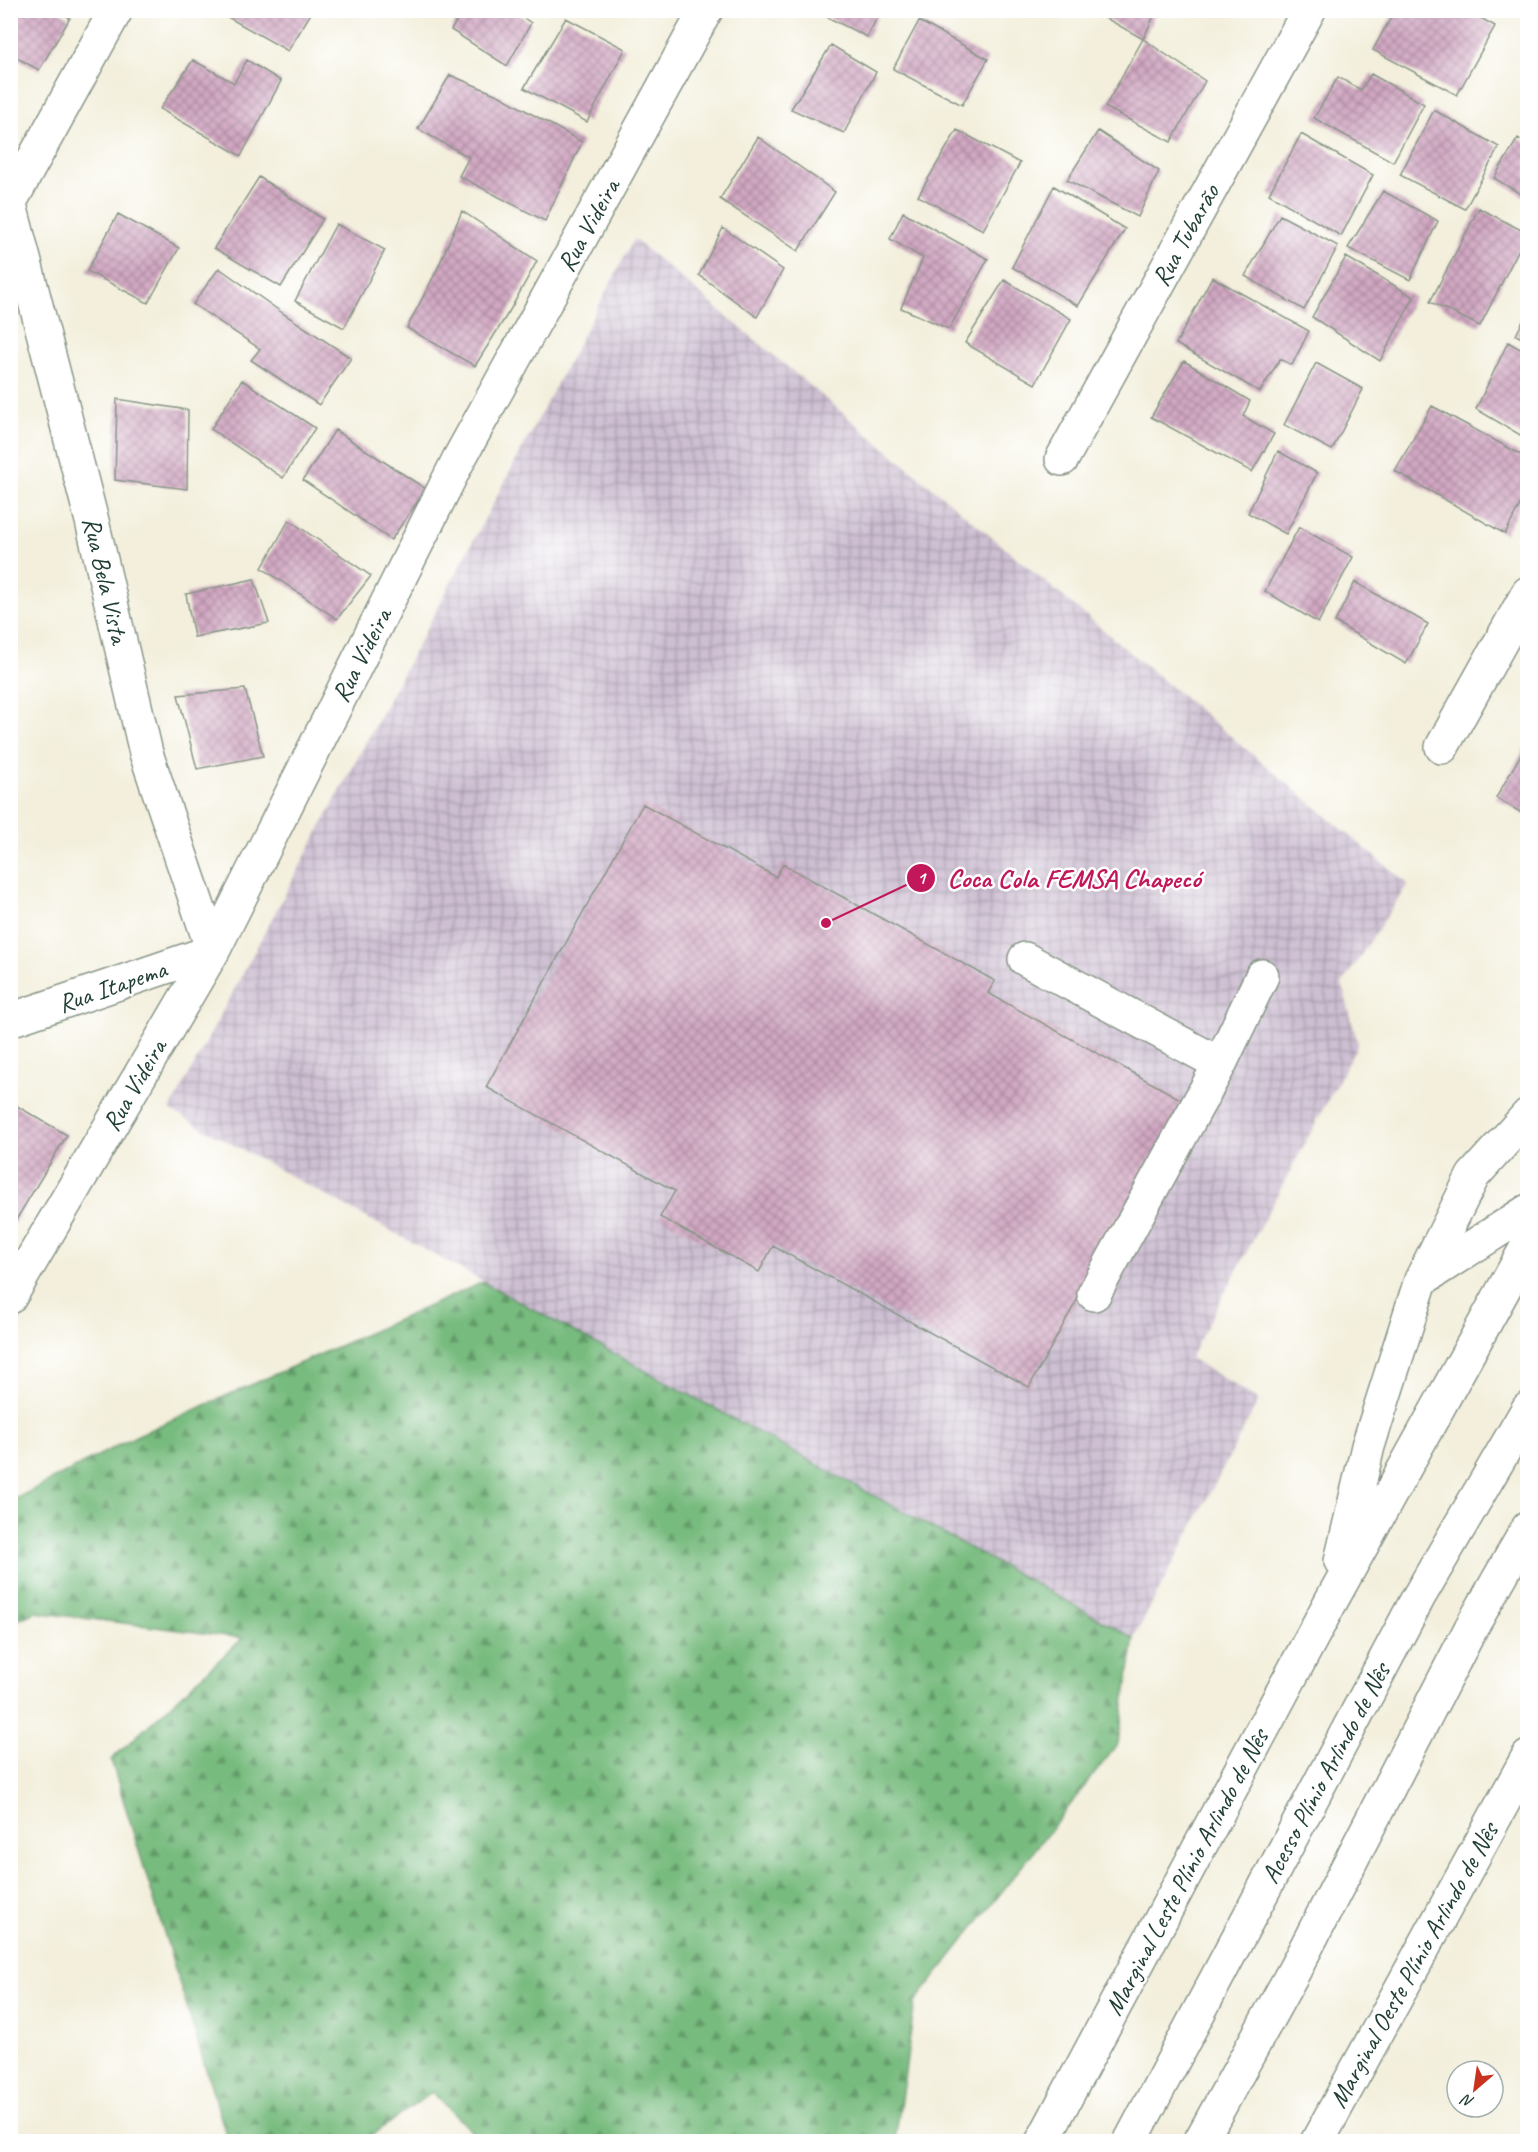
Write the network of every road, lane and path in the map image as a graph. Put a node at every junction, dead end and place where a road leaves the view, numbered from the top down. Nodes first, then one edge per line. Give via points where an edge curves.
1 (116, 10) edge
2 (706, 10) edge
3 (1309, 10) edge
4 (10, 203) edge
5 (1062, 459) dead end
6 (1527, 593) edge
7 (1442, 747) dead end
8 (213, 951) junction
9 (1025, 959) dead end
10 (1262, 976) dead end
11 (10, 1020) edge
12 (1220, 1064) junction
13 (1527, 1115) edge
14 (1527, 1211) edge
15 (1527, 1245) edge
16 (1420, 1280) junction
17 (1094, 1294) dead end
18 (10, 1297) edge
19 (1527, 1409) edge
20 (1527, 1528) edge
21 (1330, 1603) junction
22 (1527, 1757) edge
23 (1042, 2142) edge
24 (1130, 2142) edge
25 (1200, 2142) edge
26 (1317, 2142) edge

1 - 4 main road
2 - 8 main road, Rua Videira via 459,459
3 - 5 main road, Rua Tubarão
4 - 8 main road, Rua Bela Vista via 92,521 146,753
6 - 7 main road
8 - 11 main road, Rua Itapema
8 - 18 main road, Rua Videira
9 - 12 main road
10 - 12 main road
12 - 17 main road
13 - 16 main road, Marginal Leste Plínio Arlindo de Nês via 1473,1176
14 - 16 main road
15 - 21 main road, Marginal Leste Plínio Arlindo de Nês
16 - 21 main road, Marginal Leste Plínio Arlindo de Nês via 1368,1446
19 - 24 main road, Acesso Plínio Arlindo de Nês via 1418,1598
20 - 25 main road
21 - 23 main road, Marginal Leste Plínio Arlindo de Nês
22 - 26 main road, Marginal Oeste Plínio Arlindo de Nês

